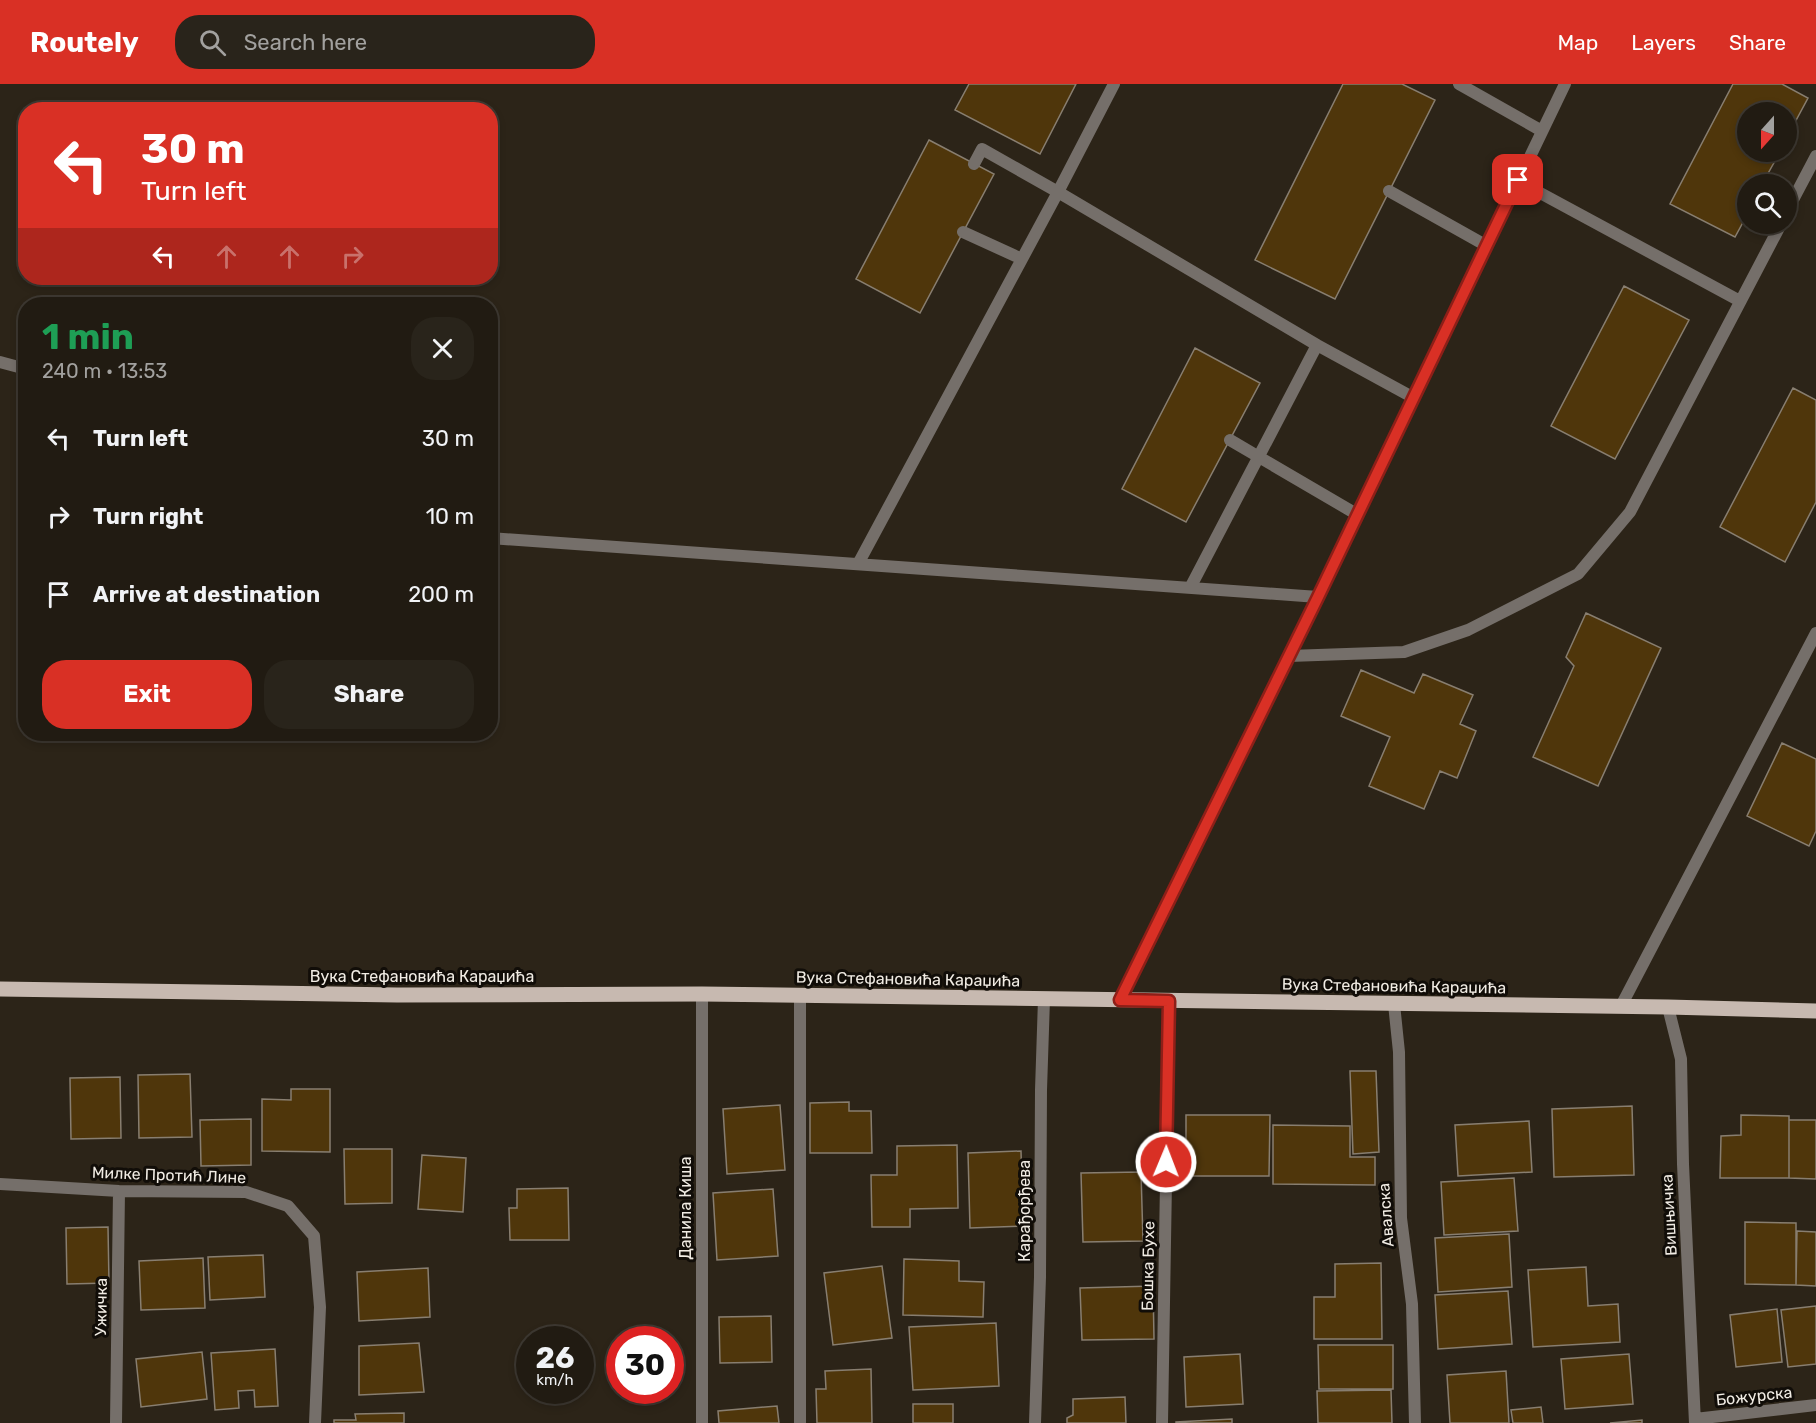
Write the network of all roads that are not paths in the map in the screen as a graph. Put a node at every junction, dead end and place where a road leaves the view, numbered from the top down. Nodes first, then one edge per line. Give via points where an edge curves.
1 (1114, 84) edge
2 (1459, 84) edge
3 (1565, 84) edge
4 (1542, 131) junction
5 (1816, 156) edge
6 (974, 164) dead end
7 (1518, 180) junction
8 (1389, 191) dead end
9 (1058, 192) junction
10 (1797, 192) edge
11 (963, 232) dead end
12 (1776, 234) edge
13 (1487, 246) junction
14 (1022, 259) junction
15 (1740, 301) junction
16 (1317, 345) junction
17 (0, 362) edge
18 (18, 367) edge
19 (1414, 398) junction
20 (1230, 440) dead end
21 (1259, 457) junction
22 (1358, 515) junction
23 (498, 539) edge
24 (858, 564) junction
25 (1190, 588) junction
26 (1318, 597) junction
27 (1816, 633) edge
28 (1289, 656) junction
29 (0, 989) edge
30 (702, 994) junction
31 (800, 995) junction
32 (1044, 999) junction
33 (1120, 1000) junction
34 (1169, 1001) junction
35 (1394, 1004) junction
36 (1621, 1006) junction
37 (1668, 1007) junction
38 (1816, 1011) edge
39 (0, 1184) edge
40 (119, 1191) junction
41 (1816, 1405) edge
42 (1695, 1421) edge
43 (116, 1423) edge
44 (315, 1423) edge
45 (702, 1423) edge
46 (800, 1423) edge
47 (1035, 1423) edge
48 (1162, 1423) edge
49 (1415, 1423) edge

1 - 9 street
2 - 4 street
3 - 4 street
4 - 7 street
5 - 10 street
6 - 9 street via 982,149
7 - 13 street
7 - 15 street
8 - 13 street
9 - 14 street
9 - 16 street
11 - 14 street
12 - 15 street
13 - 19 street
14 - 24 street
15 - 28 street via 1630,512 1578,574 1468,630 1404,652
16 - 19 street
16 - 21 street
17 - 18 street
19 - 22 street
20 - 21 street
21 - 22 street
21 - 25 street
22 - 26 street
23 - 24 street
24 - 25 street
25 - 26 street
26 - 28 street
27 - 36 street
28 - 33 street
29 - 30 main road, Вука Стефановића Караџића via 398,995
30 - 31 main road, Вука Стефановића Караџића
30 - 45 street, Данила Киша
31 - 32 main road, Вука Стефановића Караџића
31 - 46 street
32 - 33 main road, Вука Стефановића Караџића
32 - 47 street, Карађорђева
33 - 34 main road, Вука Стефановића Караџића
34 - 35 main road, Вука Стефановића Караџића
34 - 48 street, Бошка Бухе
35 - 36 main road, Вука Стефановића Караџића
35 - 49 street, Авалска via 1399,1052 1401,1218 1412,1304
36 - 37 main road, Вука Стефановића Караџића
37 - 38 main road, Вука Стефановића Караџића
37 - 42 street, Вишњичка via 1681,1059
39 - 40 street, Милке Протић Лине
40 - 43 street, Ужичка
40 - 44 street, Милке Протић Лине via 246,1192 288,1206 314,1236 320,1307
41 - 42 street, Божурска

